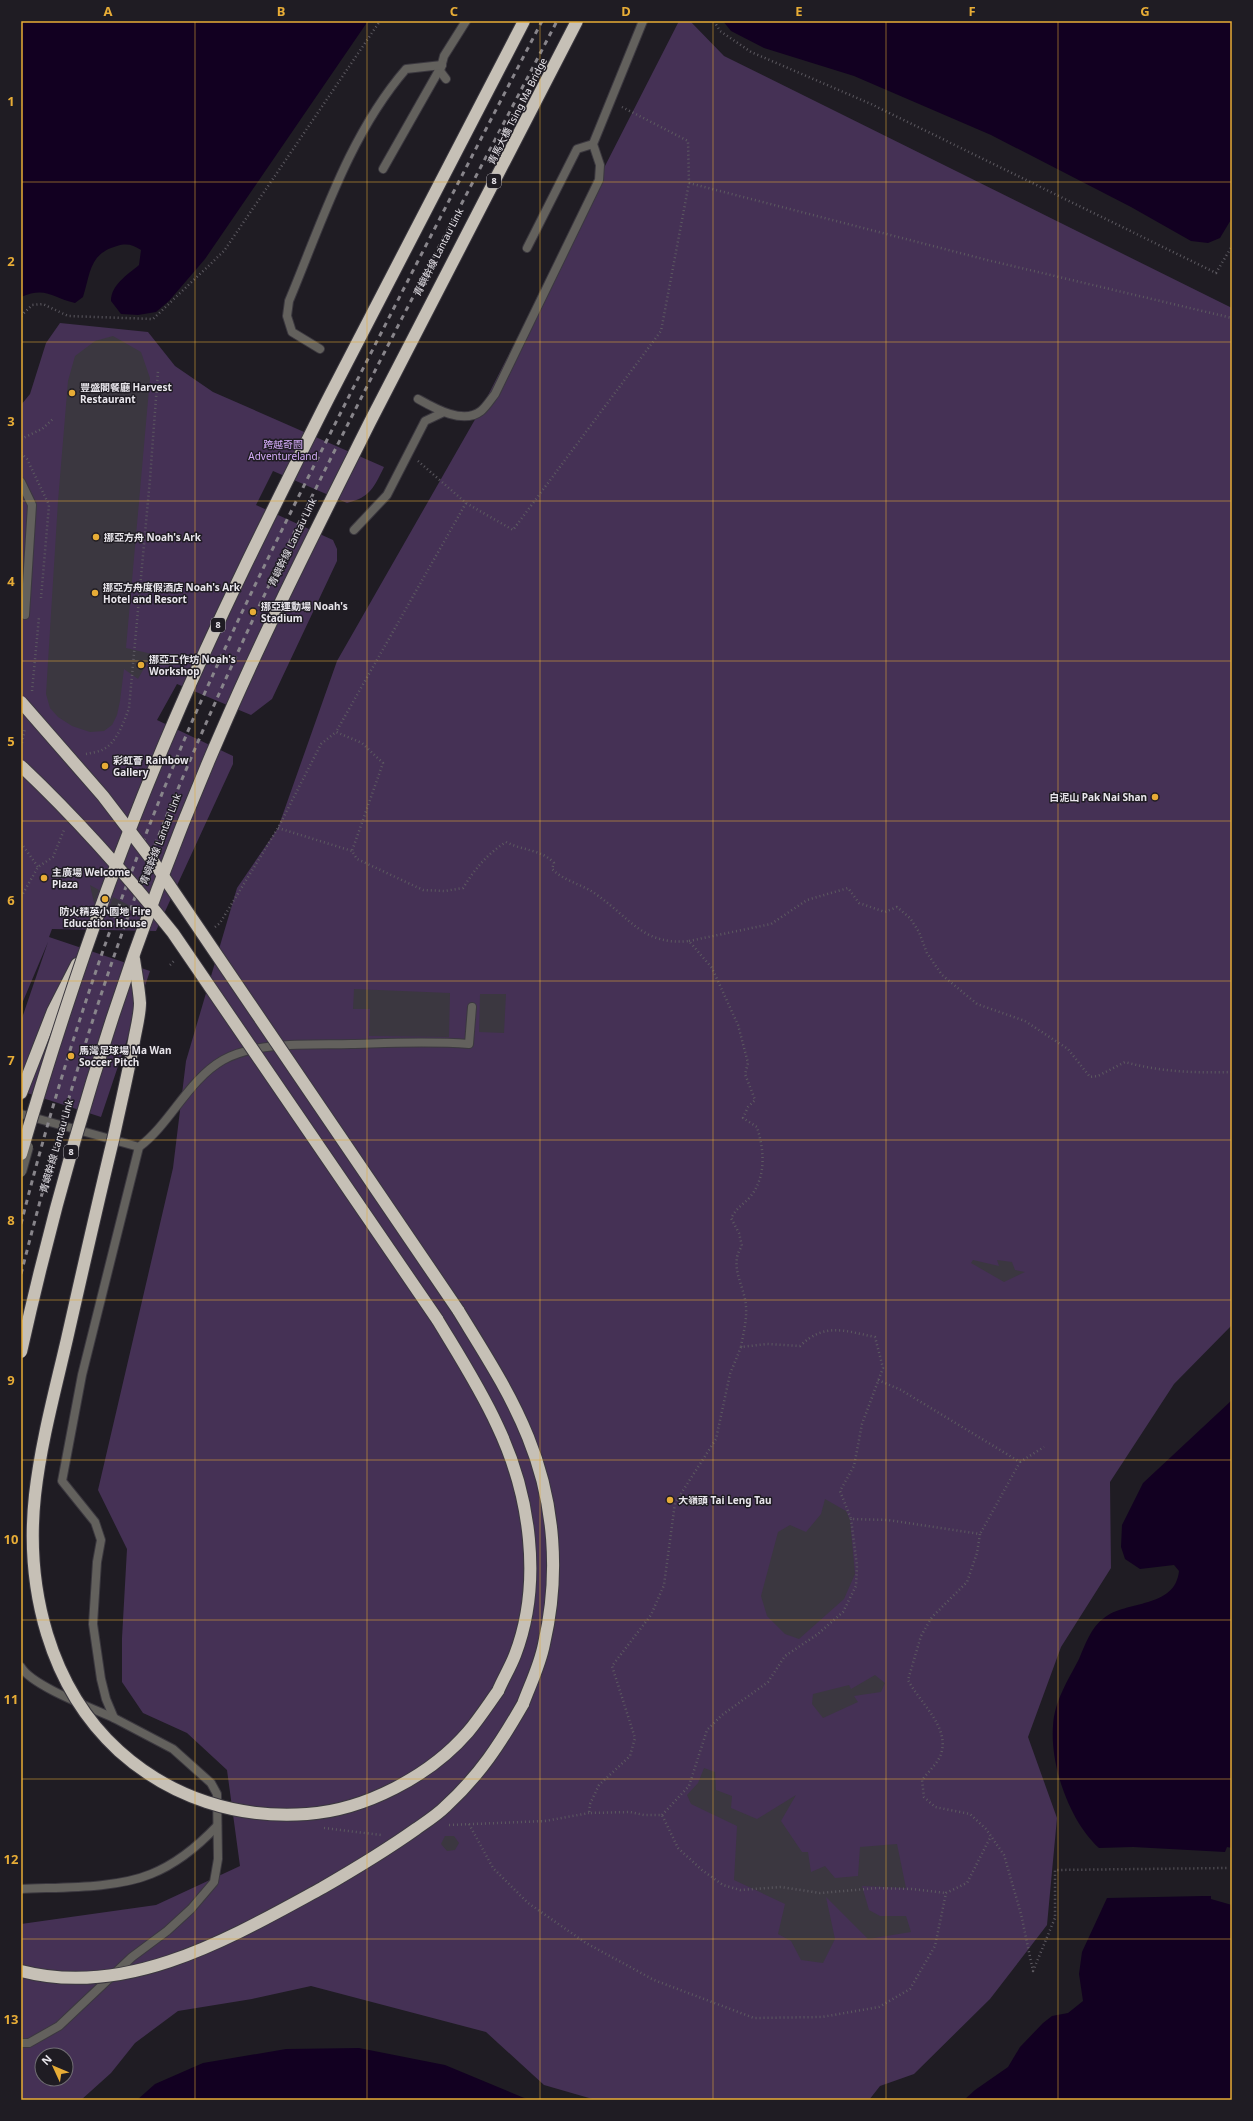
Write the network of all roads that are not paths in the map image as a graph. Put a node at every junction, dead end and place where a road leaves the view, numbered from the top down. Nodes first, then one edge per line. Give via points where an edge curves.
1 (466, 21) edge
2 (524, 21) edge
3 (528, 21) edge
4 (571, 21) edge
5 (577, 21) edge
6 (643, 21) edge
7 (442, 65) junction
8 (446, 79) dead end
9 (593, 144) junction
10 (383, 169) dead end
11 (527, 248) dead end
12 (412, 340) joint
13 (320, 349) dead end
14 (418, 399) dead end
15 (442, 413) junction
16 (21, 482) edge
17 (354, 530) dead end
18 (25, 615) dead end
19 (25, 699) edge
20 (21, 766) edge
21 (89, 940) junction
22 (134, 956) junction
23 (472, 1007) dead end
24 (21, 1092) edge
25 (21, 1114) edge
26 (139, 1147) junction
27 (21, 1154) edge
28 (21, 1172) edge
29 (21, 1326) edge
30 (21, 1352) edge
31 (21, 1667) edge
32 (114, 1718) junction
33 (217, 1826) junction
34 (21, 1889) edge
35 (21, 1971) edge
36 (21, 2043) edge

1 - 7 lane via 444,56
2 - 21 highway, 8, bridge via 276,502 182,703 130,828
3 - 28 street, bridge via 280,505 180,720 134,829 93,942 54,1058
4 - 29 street, 青嶼幹線 Lantau Link, bridge via 314,521 215,735 170,843 91,1070 58,1179
5 - 12 highway, 青馬大橋 Tsing Ma Bridge / 8, bridge
6 - 9 lane
7 - 8 lane via 440,71
7 - 10 lane
7 - 13 lane via 406,69 355,145 328,203 289,301 287,316 292,332
9 - 11 lane via 578,149
9 - 15 lane via 600,164 599,180 495,394 481,412 468,416
12 - 22 highway, 青嶼幹線 Lantau Link / 8, bridge via 319,523 222,729 174,845
14 - 15 lane
15 - 17 lane via 425,421 387,496
16 - 18 lane via 32,505
19 - 35 highway, bridge via 155,864 458,1310 497,1374 527,1435 544,1485 553,1536 554,1588 544,1645 523,1704 497,1749 473,1780 444,1809 376,1857 208,1948 159,1965 110,1975 65,1977
20 - 22 highway, bridge via 69,812 143,895 173,933 437,1319 498,1426 518,1485 528,1529 530,1577 525,1616 515,1654 498,1691 462,1738 440,1759 394,1790 346,1807 311,1814 278,1815 247,1812 220,1807 183,1794 151,1776 129,1760 96,1727 79,1705 63,1677 43,1622 36,1580 35,1498 44,1435 127,1078 140,1006
21 - 24 highway, bridge via 54,1011
21 - 27 highway, 8, bridge
22 - 30 highway, 青嶼幹線 Lantau Link / 8, bridge via 95,1071 63,1180
23 - 26 lane via 469,1044 300,1044 260,1047 223,1060 198,1080 153,1137
25 - 26 lane
26 - 32 lane via 82,1375 62,1481 95,1522 101,1540 92,1624 101,1679
31 - 32 lane via 24,1673 44,1686
32 - 33 lane via 173,1749 211,1783 217,1794
33 - 34 lane via 192,1850 151,1874 110,1884
33 - 36 lane via 218,1859 214,1882 191,1909 132,1957 59,2026 29,2043

